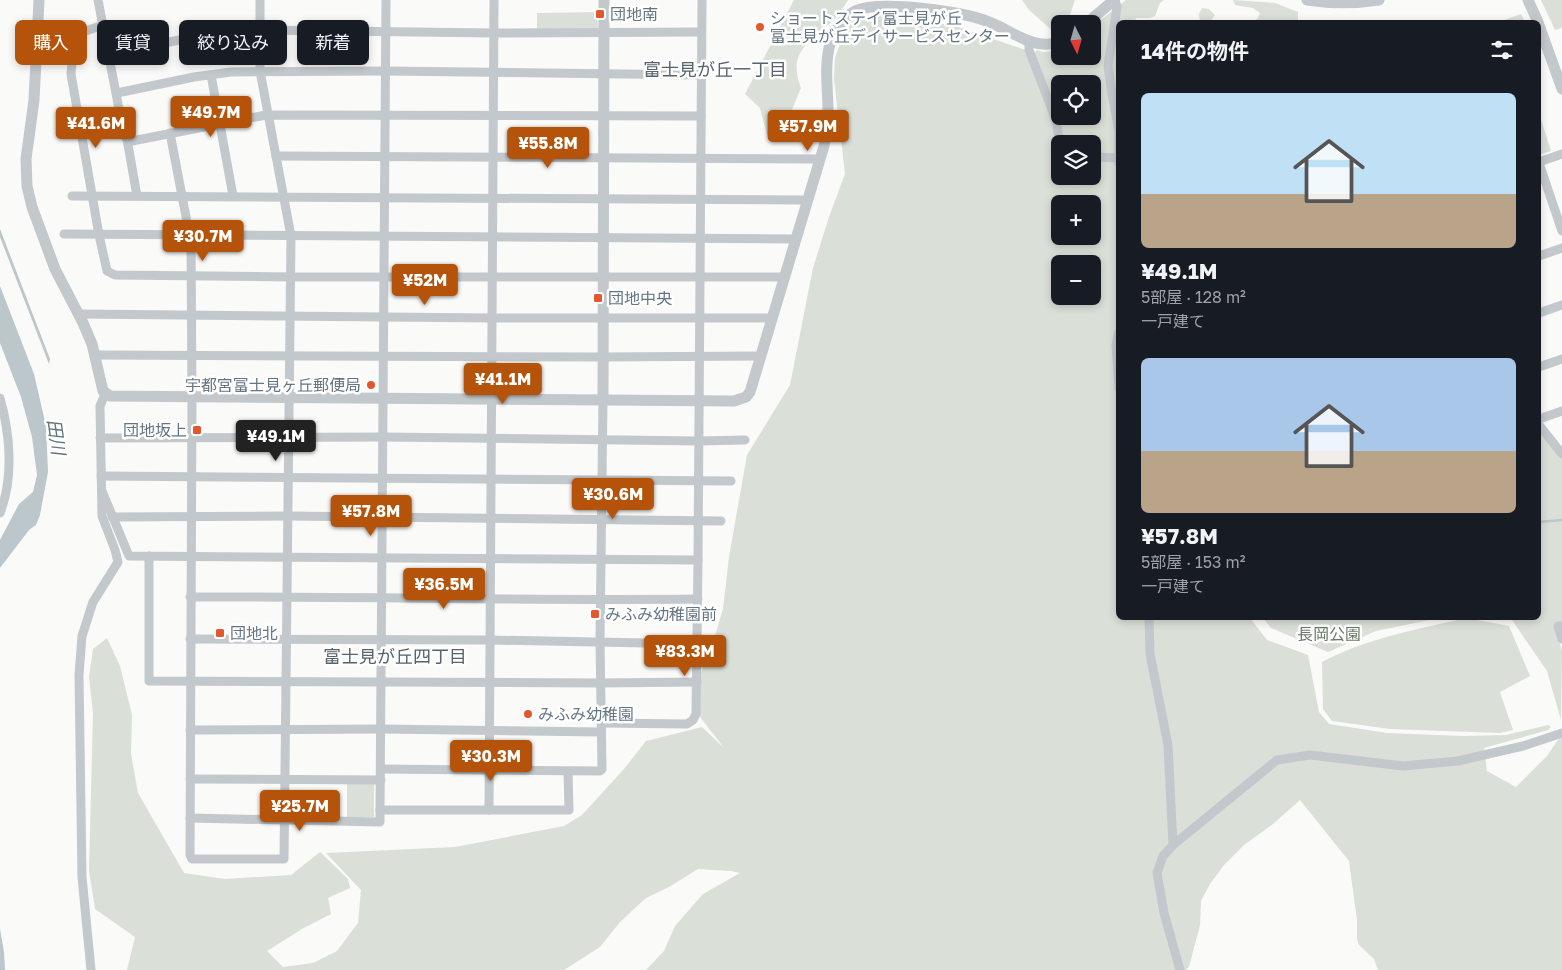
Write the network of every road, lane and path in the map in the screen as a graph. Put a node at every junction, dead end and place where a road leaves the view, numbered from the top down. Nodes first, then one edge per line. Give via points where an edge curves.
1 (39, 0) edge
2 (98, 0) edge
3 (260, 0) edge
4 (386, 0) edge
5 (494, 0) edge
6 (604, 0) edge
7 (702, 0) edge
8 (1114, 0) edge
9 (1307, 0) edge
10 (1379, 0) edge
11 (1528, 0) edge
12 (1096, 15) edge
13 (102, 20) edge
14 (260, 20) edge
15 (1536, 20) edge
16 (287, 30) edge
17 (386, 31) junction
18 (701, 32) junction
19 (1541, 32) edge
20 (494, 33) junction
21 (604, 33) junction
22 (1029, 42) junction
23 (1051, 44) edge
24 (72, 65) edge
25 (111, 65) edge
26 (260, 65) edge
27 (260, 71) junction
28 (386, 71) junction
29 (493, 73) junction
30 (604, 74) junction
31 (211, 75) junction
32 (701, 75) junction
33 (1562, 89) edge
34 (117, 94) junction
35 (268, 115) junction
36 (386, 115) junction
37 (493, 115) junction
38 (1116, 115) edge
39 (603, 116) junction
40 (701, 116) junction
41 (220, 124) junction
42 (170, 133) junction
43 (1058, 135) edge
44 (127, 140) junction
45 (1562, 154) edge
46 (276, 156) junction
47 (386, 157) junction
48 (493, 157) junction
49 (603, 157) junction
50 (700, 158) junction
51 (1101, 158) edge
52 (820, 159) junction
53 (1116, 160) edge
54 (1541, 161) edge
55 (1541, 168) edge
56 (72, 196) dead end
57 (92, 196) junction
58 (137, 196) junction
59 (183, 196) junction
60 (234, 196) junction
61 (283, 196) junction
62 (385, 198) junction
63 (492, 198) junction
64 (603, 198) junction
65 (700, 199) junction
66 (808, 200) junction
67 (1562, 231) edge
68 (64, 234) dead end
69 (99, 235) junction
70 (190, 235) junction
71 (291, 236) junction
72 (385, 237) junction
73 (492, 237) junction
74 (603, 238) junction
75 (700, 238) junction
76 (796, 239) junction
77 (1562, 248) edge
78 (1541, 255) edge
79 (191, 275) junction
80 (290, 277) junction
81 (385, 277) junction
82 (492, 277) junction
83 (603, 277) junction
84 (700, 277) junction
85 (784, 277) junction
86 (1562, 305) edge
87 (1541, 312) edge
88 (78, 314) junction
89 (192, 315) junction
90 (289, 317) junction
91 (603, 317) junction
92 (385, 318) junction
93 (492, 318) junction
94 (699, 318) junction
95 (772, 318) junction
96 (95, 355) junction
97 (192, 355) junction
98 (384, 355) junction
99 (289, 356) junction
100 (492, 356) junction
101 (699, 356) junction
102 (761, 356) junction
103 (603, 357) junction
104 (1562, 359) edge
105 (1541, 366) edge
106 (105, 394) junction
107 (192, 396) junction
108 (289, 397) junction
109 (0, 398) edge
110 (384, 398) junction
111 (491, 398) junction
112 (602, 398) junction
113 (699, 400) junction
114 (1562, 410) edge
115 (1541, 418) edge
116 (1541, 428) edge
117 (192, 437) junction
118 (288, 437) junction
119 (384, 437) junction
120 (100, 438) junction
121 (491, 439) junction
122 (602, 440) junction
123 (744, 440) dead end
124 (699, 441) junction
125 (1562, 454) edge
126 (101, 476) junction
127 (191, 477) junction
128 (288, 478) junction
129 (384, 479) junction
130 (491, 479) junction
131 (602, 480) junction
132 (698, 481) junction
133 (731, 481) dead end
134 (102, 491) junction
135 (0, 513) edge
136 (288, 516) junction
137 (112, 517) junction
138 (191, 517) junction
139 (383, 518) junction
140 (601, 519) junction
141 (491, 520) junction
142 (698, 521) junction
143 (721, 522) dead end
144 (150, 556) junction
145 (191, 556) junction
146 (288, 557) junction
147 (383, 557) junction
148 (490, 558) junction
149 (601, 559) junction
150 (698, 560) junction
151 (287, 596) junction
152 (382, 597) junction
153 (190, 598) junction
154 (490, 598) junction
155 (698, 599) junction
156 (600, 600) junction
157 (1149, 620) edge
158 (1562, 626) edge
159 (190, 639) junction
160 (286, 639) junction
161 (1562, 639) edge
162 (382, 640) junction
163 (490, 640) junction
164 (600, 641) junction
165 (697, 644) junction
166 (286, 681) junction
167 (190, 682) junction
168 (697, 682) junction
169 (382, 683) junction
170 (490, 683) junction
171 (600, 683) junction
172 (601, 727) junction
173 (382, 729) junction
174 (190, 730) junction
175 (286, 730) junction
176 (489, 730) junction
177 (1562, 733) edge
178 (381, 769) junction
179 (489, 771) junction
180 (568, 772) junction
181 (190, 779) junction
182 (286, 780) junction
183 (381, 780) junction
184 (380, 810) junction
185 (489, 810) junction
186 (190, 818) junction
187 (285, 820) junction
188 (1173, 845) junction
189 (91, 970) edge
190 (1180, 970) edge

1 - 88 street via 34,100 26,159 27,186 49,254
2 - 13 street
3 - 14 street
4 - 17 street
5 - 20 street
6 - 21 street
7 - 18 street
8 - 12 street
8 - 38 street via 1117,7 1108,66
9 - 10 street via 1351,4
11 - 15 street
16 - 17 street
17 - 20 street
17 - 28 street
18 - 21 street
18 - 32 street
19 - 33 street
20 - 21 street
20 - 29 street
21 - 30 street
22 - 23 street
22 - 43 street
22 - 52 street via 990,22 938,9 872,5 855,11 838,24 830,44 826,64 828,114
24 - 57 street
25 - 34 street
26 - 27 street
27 - 28 street
27 - 31 street
27 - 35 street
28 - 29 street
28 - 36 street
29 - 30 street
29 - 37 street
30 - 32 street
30 - 39 street
31 - 34 street
31 - 41 street
32 - 40 street
34 - 44 street
35 - 36 street
35 - 41 street
35 - 46 street
36 - 37 street
36 - 47 street
37 - 39 street
37 - 48 street
39 - 40 street
39 - 49 street
40 - 50 street
41 - 42 street
41 - 60 street
42 - 44 street
42 - 59 street
44 - 58 street
45 - 54 street
46 - 47 street
46 - 61 street
47 - 48 street
47 - 62 street
48 - 49 street
48 - 63 street
49 - 50 street
49 - 64 street
50 - 52 street
50 - 65 street
51 - 53 street
52 - 66 street
55 - 67 street
56 - 57 street
57 - 58 street
57 - 69 street
58 - 59 street
59 - 60 street
59 - 70 street
60 - 61 street
61 - 62 street
61 - 71 street
62 - 63 street
62 - 72 street
63 - 64 street
63 - 73 street
64 - 65 street
64 - 74 street
65 - 66 street
65 - 75 street
66 - 76 street
68 - 69 street
69 - 70 street
69 - 79 street via 107,271 115,274
70 - 71 street
70 - 79 street
71 - 72 street
71 - 80 street
72 - 73 street
72 - 81 street
73 - 74 street
73 - 82 street
74 - 75 street
74 - 83 street
75 - 76 street
75 - 84 street
76 - 85 street
77 - 78 street
79 - 80 street
79 - 89 street
80 - 81 street
80 - 90 street
81 - 82 street
81 - 92 street
82 - 83 street
82 - 93 street
83 - 84 street
83 - 91 street
84 - 85 street
84 - 94 street
85 - 95 street
86 - 87 street
88 - 89 street
88 - 96 street
89 - 90 street
89 - 97 street
90 - 92 street
90 - 99 street
91 - 93 street
91 - 94 street
91 - 103 street
92 - 93 street
92 - 98 street
93 - 100 street
94 - 95 street
94 - 101 street
95 - 102 street
96 - 97 street
96 - 106 street
97 - 99 street
97 - 107 street
98 - 99 street
98 - 100 street
98 - 110 street
99 - 108 street
100 - 103 street
100 - 111 street
101 - 102 street
101 - 103 street
101 - 113 street
102 - 113 street via 746,397
103 - 112 street
104 - 105 street
106 - 107 street
106 - 120 street via 100,406
107 - 108 street
107 - 117 street
108 - 110 street
108 - 118 street
109 - 135 street via 9,443 9,477
110 - 111 street
110 - 119 street
111 - 112 street
111 - 121 street
112 - 113 street
112 - 122 street
113 - 124 street
114 - 115 street
116 - 125 street
117 - 118 street
117 - 120 street
117 - 127 street
118 - 119 street
118 - 128 street
119 - 121 street
119 - 129 street
120 - 126 street
121 - 122 street
121 - 130 street
122 - 124 street
122 - 131 street
123 - 124 street
124 - 132 street
126 - 127 street
126 - 134 street
127 - 128 street
127 - 138 street
128 - 129 street
128 - 136 street
129 - 130 street
129 - 139 street
130 - 131 street
130 - 141 street
131 - 132 street
131 - 140 street
132 - 133 street
132 - 142 street
134 - 137 street
134 - 189 street via 102,516 118,562 93,602 82,636 79,675 82,877
136 - 138 street
136 - 139 street
136 - 146 street
137 - 138 street
137 - 144 street via 129,556
138 - 145 street
139 - 141 street
139 - 147 street
140 - 141 street
140 - 142 street
140 - 149 street
141 - 148 street
142 - 143 street
142 - 150 street
144 - 145 street
144 - 167 street via 149,682
145 - 146 street
145 - 153 street
146 - 147 street
146 - 151 street
147 - 148 street
147 - 152 street
148 - 149 street
148 - 154 street
149 - 150 street
149 - 156 street
150 - 155 street
151 - 152 street
151 - 153 street
151 - 160 street
152 - 154 street
152 - 162 street
153 - 159 street
154 - 156 street
154 - 163 street
155 - 156 street
155 - 165 street
156 - 164 street
157 - 188 street via 1150,654 1168,745
158 - 161 street via 1558,626
159 - 160 street
159 - 167 street
160 - 162 street
160 - 166 street
162 - 163 street
162 - 169 street
163 - 164 street
163 - 170 street
164 - 165 street
164 - 171 street
165 - 168 street
166 - 167 street
166 - 169 street
166 - 175 street
167 - 174 street
168 - 171 street
168 - 172 street via 696,714 687,724
169 - 170 street
169 - 173 street
170 - 171 street
170 - 176 street
171 - 172 street
172 - 176 street
172 - 180 street via 602,769
173 - 175 street
173 - 176 street
173 - 178 street
174 - 175 street
174 - 181 street
175 - 182 street
176 - 179 street
177 - 188 street via 1458,761 1402,766 1310,755 1277,760
178 - 179 street
178 - 183 street
179 - 180 street
179 - 185 street
180 - 185 street via 569,810
181 - 182 street
181 - 186 street
182 - 183 street
182 - 187 street
183 - 184 street
184 - 185 street
184 - 187 street via 380,822
186 - 187 street
186 - 187 street via 192,859 284,859
188 - 190 street via 1163,856 1157,873

